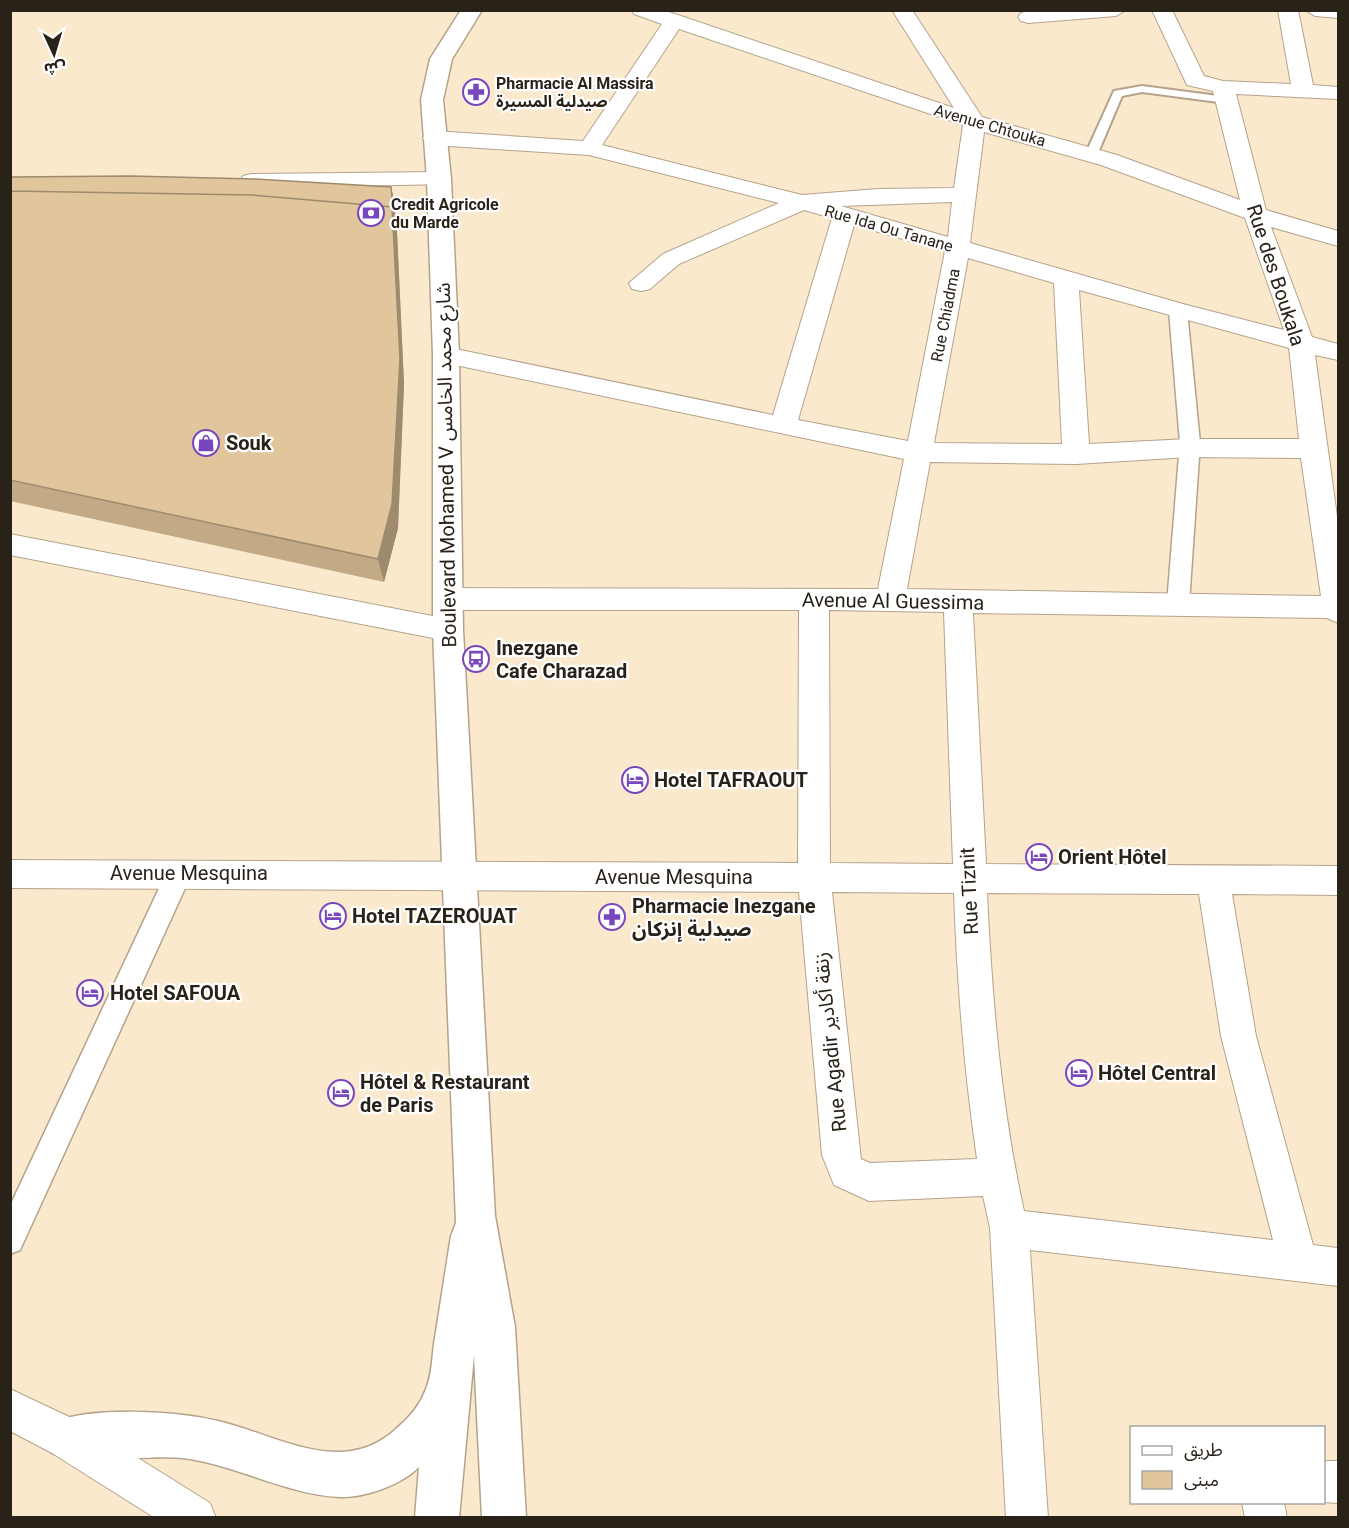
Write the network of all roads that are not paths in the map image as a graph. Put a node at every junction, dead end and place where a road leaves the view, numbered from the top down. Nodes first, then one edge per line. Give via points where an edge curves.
1 (472, 10) edge
2 (641, 10) edge
3 (902, 10) edge
4 (1116, 10) edge
5 (1162, 10) edge
6 (1288, 10) edge
7 (1315, 10) edge
8 (1338, 12) edge
9 (1028, 17) dead end
10 (674, 21) junction
11 (1303, 90) junction
12 (1338, 93) edge
13 (1225, 94) junction
14 (974, 122) junction
15 (434, 138) junction
16 (589, 148) junction
17 (1091, 155) junction
18 (439, 179) junction
19 (225, 182) edge
20 (965, 195) junction
21 (801, 202) junction
22 (1255, 214) junction
23 (845, 215) junction
24 (1338, 239) edge
25 (958, 248) junction
26 (1066, 278) junction
27 (641, 283) dead end
28 (1178, 311) junction
29 (1300, 341) junction
30 (1338, 352) edge
31 (446, 355) junction
32 (783, 426) junction
33 (1189, 448) junction
34 (1313, 449) junction
35 (918, 452) junction
36 (1076, 454) junction
37 (10, 543) edge
38 (448, 598) junction
39 (814, 599) junction
40 (890, 602) junction
41 (958, 603) junction
42 (1178, 604) junction
43 (1338, 609) edge
44 (448, 630) junction
45 (179, 873) junction
46 (10, 874) edge
47 (461, 876) junction
48 (968, 877) junction
49 (814, 878) junction
50 (1213, 879) junction
51 (1338, 880) edge
52 (998, 1177) junction
53 (475, 1216) junction
54 (1009, 1228) junction
55 (10, 1240) edge
56 (1297, 1260) junction
57 (1338, 1267) edge
58 (448, 1391) junction
59 (10, 1409) edge
60 (67, 1438) junction
61 (195, 1518) edge
62 (437, 1518) edge
63 (504, 1518) edge
64 (1027, 1518) edge

1 - 15 street, Boulevard Mohamed V شارع محمد الخامس via 441,59 432,100
2 - 10 street, Avenue Chtouka
3 - 14 street
4 - 9 street
5 - 13 street via 1195,80
6 - 11 street
7 - 8 street
10 - 14 street, Avenue Chtouka
10 - 16 street
11 - 12 street
11 - 13 street
13 - 17 lane via 1142,89 1118,93
13 - 22 street, Rue des Boukala
14 - 17 street, Avenue Chtouka
14 - 20 street, Rue Chiadma
15 - 16 street, Rue Ida Ou Tanane
15 - 18 street, Boulevard Mohamed V شارع محمد الخامس
16 - 21 street, Rue Ida Ou Tanane
17 - 22 street, Avenue Chtouka
18 - 19 street
18 - 31 street, Boulevard Mohamed V شارع محمد الخامس
20 - 21 street
20 - 25 street, Rue Chiadma
21 - 23 street, Rue Ida Ou Tanane
21 - 27 street via 671,259
22 - 24 street, Avenue Chtouka
22 - 29 street, Rue des Boukala
23 - 25 street, Rue Ida Ou Tanane
23 - 32 street
25 - 26 street, Rue Ida Ou Tanane
25 - 35 street, Rue Chiadma
26 - 28 street, Rue Ida Ou Tanane
26 - 36 street
28 - 29 street, Rue Ida Ou Tanane
28 - 33 street
29 - 30 street, Rue Ida Ou Tanane
29 - 34 street, Rue des Boukala
31 - 32 street
31 - 38 street, Boulevard Mohamed V شارع محمد الخامس
32 - 35 street
33 - 34 street
33 - 36 street
33 - 42 street
34 - 43 street, Rue des Boukala
35 - 36 street
35 - 40 street, Rue Chiadma
37 - 44 street
38 - 39 street, Avenue Al Guessima
38 - 44 street, Boulevard Mohamed V شارع محمد الخامس
39 - 40 street, Avenue Al Guessima
39 - 49 street, Rue Agadir زنقة أكادير
40 - 41 street, Avenue Al Guessima
41 - 42 street, Avenue Al Guessima
41 - 48 street, Rue Tiznit
42 - 43 street, Avenue Al Guessima
44 - 47 street, Boulevard Mohamed V شارع محمد الخامس
45 - 46 street, Avenue Mesquina
45 - 47 street, Avenue Mesquina
45 - 55 street
47 - 49 street, Avenue Mesquina
47 - 53 street, Boulevard Mohamed V شارع محمد الخامس
48 - 49 street, Avenue Mesquina
48 - 50 street, Avenue Mesquina
48 - 52 street, Rue Tiznit via 977,1015
49 - 52 street, Rue Agadir زنقة أكادير via 842,1155 847,1172 868,1182
50 - 51 street, Avenue Mesquina
50 - 56 street via 1250,1086
52 - 54 street, Rue Tiznit
53 - 58 street, Boulevard Mohamed V شارع محمد الخامس
53 - 63 street, Boulevard Mohamed V شارع محمد الخامس via 494,1327
54 - 56 street
54 - 64 street, Rue Tiznit
56 - 57 street
58 - 60 street via 427,1431 393,1461 353,1476 313,1474 231,1445 186,1437
58 - 62 street, Boulevard Mohamed V شارع محمد الخامس
59 - 60 street
60 - 61 street

